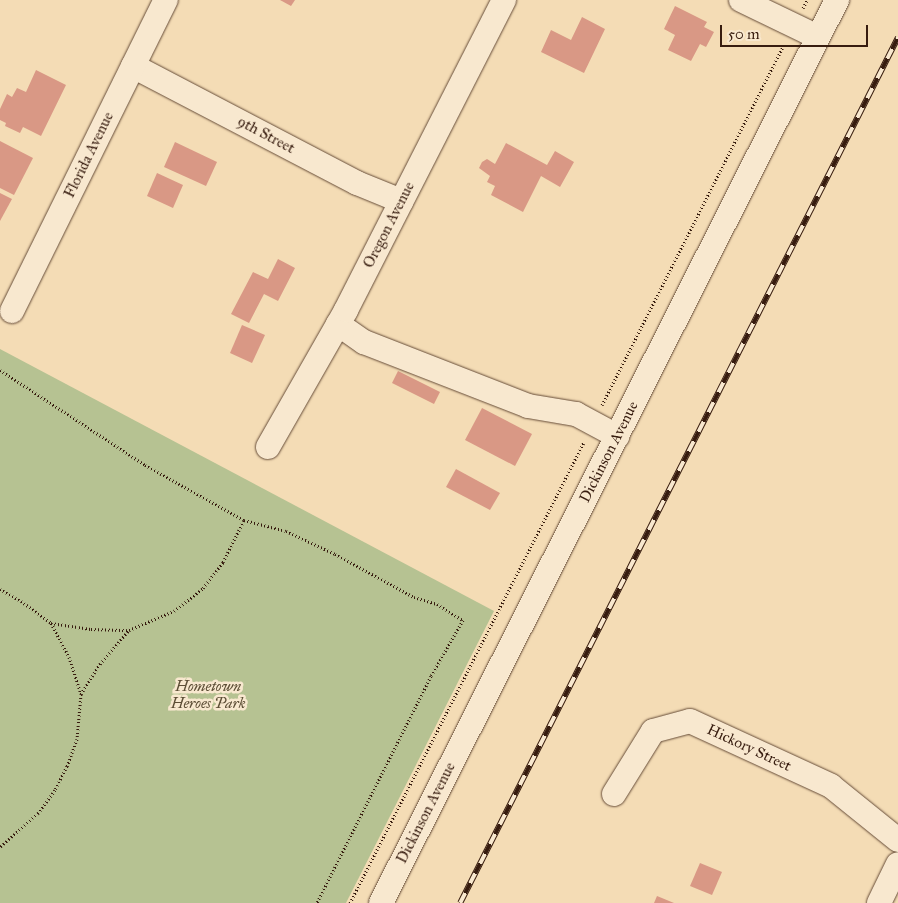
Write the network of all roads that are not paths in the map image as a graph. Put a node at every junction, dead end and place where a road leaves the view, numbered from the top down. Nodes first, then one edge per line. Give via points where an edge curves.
1 (166, 0) edge
2 (504, 0) edge
3 (741, 0) edge
4 (836, 0) edge
5 (818, 37) junction
6 (133, 66) junction
7 (401, 201) junction
8 (12, 310) dead end
9 (338, 324) junction
10 (617, 436) junction
11 (268, 447) dead end
12 (614, 794) dead end
13 (898, 840) edge
14 (898, 864) edge
15 (380, 903) edge
16 (879, 903) edge

1 - 6 street, Florida Avenue
2 - 7 street, Oregon Avenue
3 - 5 street
4 - 5 street, Dickinson Avenue
5 - 10 street, Dickinson Avenue
6 - 7 street, 9th Street via 357,183
6 - 8 street, Florida Avenue
7 - 9 street, Oregon Avenue
9 - 10 street via 364,342 528,406 576,414
9 - 11 street, Oregon Avenue
10 - 15 street, Dickinson Avenue
12 - 13 street, Hickory Street via 653,731 690,721 831,786
14 - 16 street

